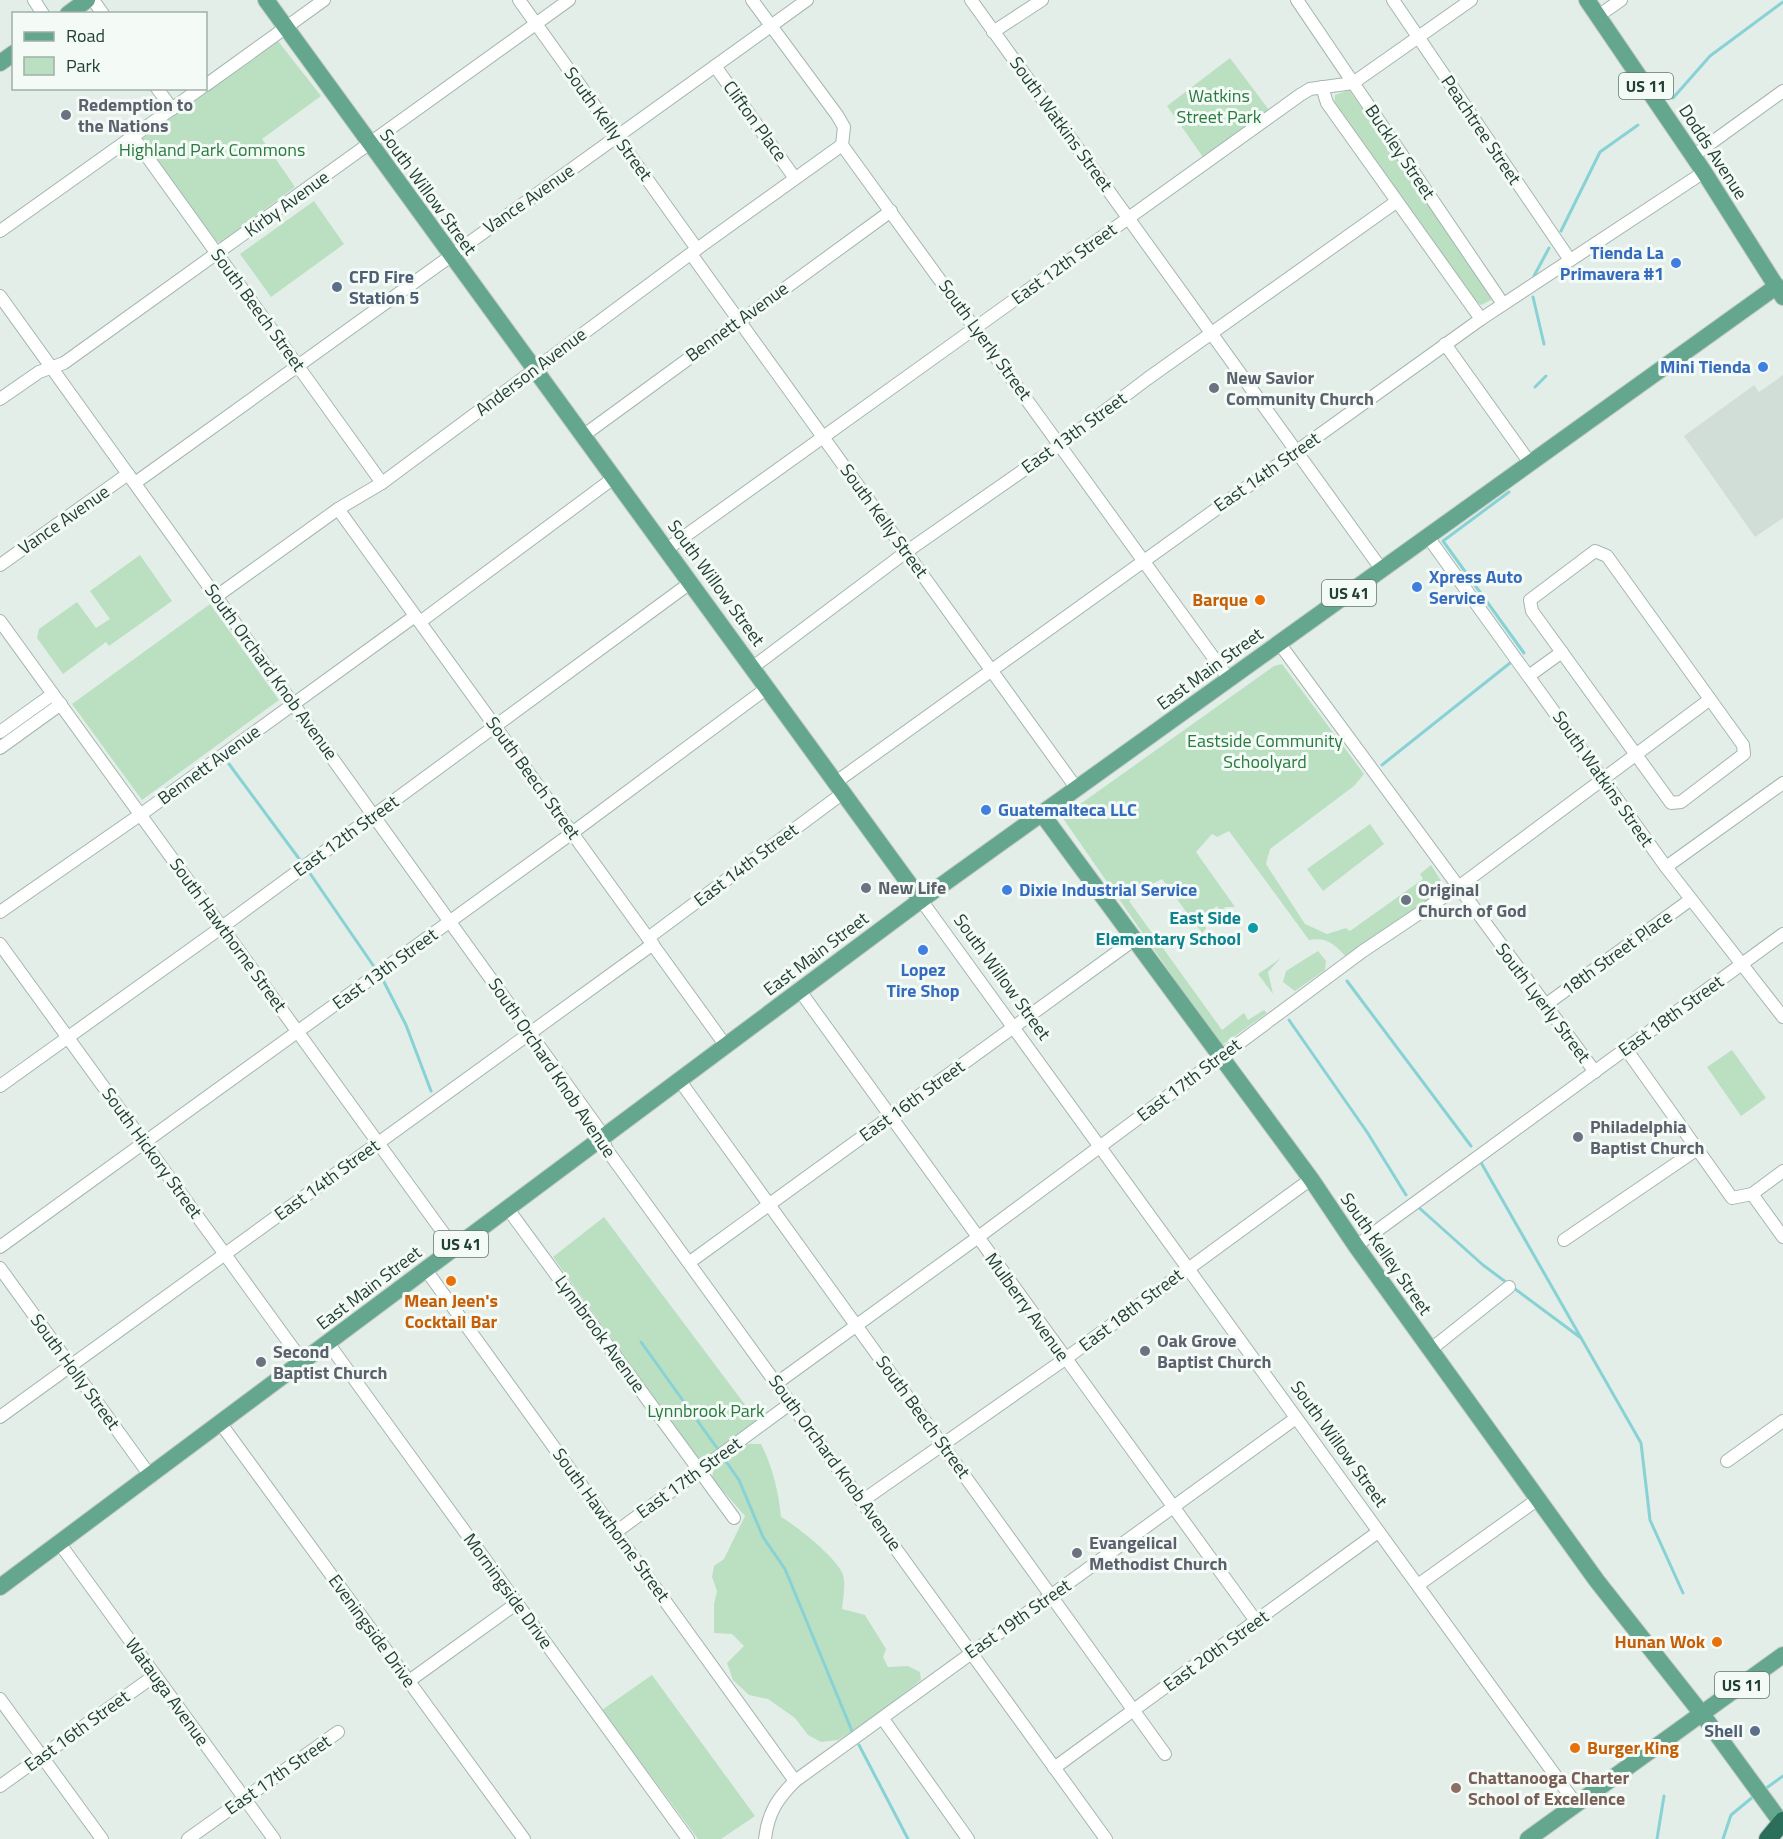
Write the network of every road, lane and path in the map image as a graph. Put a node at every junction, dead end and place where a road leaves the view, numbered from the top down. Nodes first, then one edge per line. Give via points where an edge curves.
1 (87, 0) edge
2 (266, 0) edge
3 (324, 0) edge
4 (519, 0) edge
5 (569, 0) edge
6 (752, 0) edge
7 (807, 0) edge
8 (971, 0) edge
9 (1041, 0) edge
10 (1297, 0) edge
11 (1393, 0) edge
12 (1470, 0) edge
13 (1587, 0) edge
14 (1621, 0) edge
15 (71, 12) edge
16 (1598, 16) junction
17 (536, 24) junction
18 (771, 26) junction
19 (286, 28) junction
20 (993, 32) junction
21 (1418, 38) junction
22 (715, 66) junction
23 (1353, 83) junction
24 (207, 84) edge
25 (1322, 87) junction
26 (158, 90) edge
27 (198, 90) edge
28 (1783, 92) edge
29 (172, 109) junction
30 (133, 136) junction
31 (617, 136) junction
32 (369, 144) junction
33 (842, 145) junction
34 (1693, 156) junction
35 (1704, 172) junction
36 (795, 177) junction
37 (1396, 202) junction
38 (891, 211) junction
39 (1128, 217) junction
40 (0, 231) edge
41 (694, 251) junction
42 (216, 254) junction
43 (450, 255) junction
44 (1570, 260) junction
45 (1781, 289) edge
46 (0, 296) edge
47 (1503, 304) junction
48 (1481, 319) junction
49 (739, 320) junction
50 (976, 328) junction
51 (1212, 334) junction
52 (1445, 344) junction
53 (298, 365) junction
54 (51, 367) junction
55 (535, 368) junction
56 (0, 399) edge
57 (584, 435) junction
58 (823, 437) junction
59 (1061, 444) junction
60 (1296, 452) junction
61 (1530, 463) junction
62 (615, 477) junction
63 (131, 478) junction
64 (382, 483) junction
65 (338, 510) junction
66 (1428, 537) junction
67 (667, 549) junction
68 (906, 552) junction
69 (1144, 561) junction
70 (0, 566) edge
71 (1382, 570) junction
72 (690, 583) junction
73 (217, 596) junction
74 (418, 619) junction
75 (0, 621) edge
76 (1279, 643) junction
77 (1562, 652) junction
78 (753, 667) junction
79 (992, 670) junction
80 (1530, 675) junction
81 (1229, 680) junction
82 (768, 688) junction
83 (57, 699) junction
84 (1709, 700) junction
85 (294, 703) junction
86 (496, 726) junction
87 (0, 732) edge
88 (0, 748) edge
89 (1637, 754) junction
90 (1603, 778) junction
91 (1783, 783) edge
92 (840, 788) junction
93 (1077, 789) junction
94 (141, 814) junction
95 (1042, 814) junction
96 (374, 815) junction
97 (572, 833) junction
98 (1666, 867) junction
99 (1457, 888) junction
100 (921, 900) junction
101 (1690, 900) junction
102 (0, 912) edge
103 (451, 921) junction
104 (222, 927) junction
105 (1783, 934) edge
106 (1135, 939) junction
107 (651, 941) junction
108 (0, 944) edge
109 (1742, 964) junction
110 (800, 991) junction
111 (1544, 1006) junction
112 (1783, 1017) edge
113 (1015, 1026) junction
114 (298, 1032) junction
115 (531, 1033) junction
116 (68, 1037) junction
117 (726, 1046) junction
118 (1626, 1049) junction
119 (1220, 1057) junction
120 (1595, 1072) junction
121 (680, 1081) junction
122 (0, 1086) edge
123 (890, 1117) junction
124 (602, 1138) junction
125 (144, 1143) junction
126 (378, 1143) junction
127 (1101, 1146) junction
128 (1696, 1150) junction
129 (1783, 1171) edge
130 (1311, 1179) junction
131 (1752, 1194) junction
132 (769, 1204) junction
133 (508, 1209) junction
134 (1783, 1237) edge
135 (977, 1238) junction
136 (1564, 1240) dead end
137 (1356, 1246) junction
138 (0, 1247) edge
139 (455, 1249) junction
140 (225, 1254) junction
141 (690, 1262) junction
142 (0, 1268) edge
143 (1188, 1268) junction
144 (426, 1270) junction
145 (1509, 1287) dead end
146 (855, 1325) junction
147 (328, 1343) junction
148 (1430, 1350) junction
149 (1065, 1359) junction
150 (303, 1362) junction
151 (71, 1366) junction
152 (777, 1383) junction
153 (791, 1403) junction
154 (0, 1417) edge
155 (1296, 1418) junction
156 (1783, 1420) edge
157 (221, 1424) junction
158 (943, 1444) junction
159 (1727, 1461) dead end
160 (699, 1470) junction
161 (151, 1477) junction
162 (1538, 1499) junction
163 (862, 1501) junction
164 (1174, 1509) junction
165 (734, 1518) dead end
166 (616, 1532) junction
167 (1378, 1532) junction
168 (60, 1544) junction
169 (1418, 1585) junction
170 (0, 1587) edge
171 (1052, 1595) junction
172 (517, 1603) junction
173 (1256, 1621) junction
174 (970, 1653) junction
175 (1783, 1655) edge
176 (154, 1676) junction
177 (409, 1681) junction
178 (0, 1699) edge
179 (1134, 1711) junction
180 (1702, 1714) junction
181 (883, 1719) junction
182 (338, 1732) dead end
183 (1165, 1754) dead end
184 (41, 1756) junction
185 (1054, 1768) junction
186 (795, 1781) junction
187 (0, 1786) edge
188 (245, 1798) junction
189 (1576, 1804) junction
190 (1782, 1823) edge
191 (102, 1839) edge
192 (188, 1839) edge
193 (274, 1839) edge
194 (524, 1839) edge
195 (688, 1839) edge
196 (765, 1839) edge
197 (968, 1839) edge
198 (1106, 1839) edge
199 (1528, 1839) edge
200 (1768, 1839) edge

1 - 15 main road
2 - 19 main road, South Willow Street
3 - 19 street
4 - 17 street, South Kelly Street
5 - 17 street, Kirby Avenue
6 - 18 street, South Lyerly Street
7 - 18 street, Vance Avenue
8 - 20 street, South Watkins Street
9 - 20 street
10 - 23 street, Buckley Street
11 - 21 street, Peachtree Street
12 - 21 street, East 12th Street
13 - 16 main road, Dodds Avenue / US 11
14 - 16 street
16 - 34 main road, Dodds Avenue / US 11
17 - 31 street, South Kelly Street
17 - 32 street, Kirby Avenue
18 - 22 street, Vance Avenue
18 - 33 street, South Lyerly Street via 837,115 844,127
19 - 24 street
19 - 32 main road, South Willow Street
20 - 39 street, South Watkins Street
21 - 23 street, East 12th Street
21 - 44 street, Peachtree Street
22 - 31 street, Vance Avenue
22 - 36 street, Clifton Place
23 - 25 street, East 12th Street
23 - 47 street, Buckley Street
25 - 37 street, Buckley Street via 1327,104
25 - 39 street, East 12th Street via 1300,95
26 - 29 street
27 - 29 street
28 - 34 street
29 - 30 street
30 - 40 street
30 - 42 street, South Beech Street
31 - 41 street, South Kelly Street
31 - 43 street, Vance Avenue
32 - 42 street, Kirby Avenue
32 - 43 main road, South Willow Street
33 - 36 street, Anderson Avenue
33 - 38 street, South Lyerly Street
34 - 35 main road, Dodds Avenue / US 11
35 - 44 street, East 14th Street
35 - 45 main road, Dodds Avenue / US 11
36 - 41 street, Anderson Avenue
37 - 48 street, Buckley Street
37 - 51 street, East 13th Street
38 - 49 street, Bennett Avenue
38 - 50 street, South Lyerly Street
39 - 50 street, East 12th Street
39 - 51 street, South Watkins Street
41 - 49 street, South Kelly Street
41 - 55 street, Anderson Avenue
42 - 53 street, South Beech Street
42 - 54 street, Kirby Avenue via 64,363
43 - 53 street, Vance Avenue
43 - 55 main road, South Willow Street
44 - 47 street, East 14th Street
45 - 61 main road, East Main Street / US 41
46 - 54 street, South Orchard Knob Avenue
47 - 48 street, East 14th Street
48 - 52 street, East 14th Street
49 - 57 street, Bennett Avenue
49 - 58 street, South Kelly Street
50 - 58 street, East 12th Street
50 - 59 street, South Lyerly Street
51 - 59 street, East 13th Street
51 - 60 street, South Watkins Street
52 - 60 street, East 14th Street
52 - 61 street
53 - 63 street, Vance Avenue
53 - 64 street, South Beech Street
54 - 56 street, Kirby Avenue
54 - 63 street, South Orchard Knob Avenue
55 - 57 main road, South Willow Street
55 - 64 street, Anderson Avenue
57 - 62 main road, South Willow Street
58 - 67 street, East 12th Street
58 - 68 street, South Kelly Street
59 - 68 street, East 13th Street
59 - 69 street, South Lyerly Street
60 - 69 street, East 14th Street
60 - 71 street, South Watkins Street
61 - 66 main road, East Main Street / US 41
62 - 67 main road, South Willow Street
62 - 74 street, Bennett Avenue
63 - 70 street, Vance Avenue
63 - 73 street, South Orchard Knob Avenue
64 - 65 street, Anderson Avenue
65 - 73 street, Anderson Avenue
65 - 74 street, South Beech Street
66 - 71 main road, East Main Street / US 41
66 - 80 street, South Watkins Street
67 - 72 main road, South Willow Street
68 - 78 street, East 13th Street
68 - 79 street, South Kelly Street
69 - 79 street, East 14th Street
69 - 81 street, South Lyerly Street
71 - 76 main road, East Main Street / US 41
72 - 78 main road, South Willow Street
72 - 86 street, East 12th Street
73 - 85 street, South Orchard Knob Avenue
74 - 85 street, Bennett Avenue
74 - 86 street, South Beech Street
75 - 83 street, South Hawthorne Street
76 - 81 main road, East Main Street / US 41
76 - 99 street, South Lyerly Street
77 - 80 street
77 - 84 street via 1532,611 1530,600 1595,551 1607,556
77 - 89 street
78 - 82 main road, South Willow Street
79 - 92 street, East 14th Street
79 - 93 street, South Kelly Street
80 - 90 street, South Watkins Street
81 - 93 main road, East Main Street / US 41
82 - 92 main road, South Willow Street
82 - 97 street, East 13th Street
83 - 87 street
83 - 88 street
83 - 94 street, South Hawthorne Street
84 - 89 street, East 17th Street
84 - 89 street via 1743,745 1744,754 1681,802 1671,803
85 - 94 street, Bennett Avenue
85 - 96 street, South Orchard Knob Avenue
86 - 96 street, East 12th Street
86 - 97 street, South Beech Street
89 - 90 street, East 17th Street
90 - 98 street, South Watkins Street
90 - 99 street, East 17th Street
91 - 98 street
92 - 100 main road, South Willow Street
92 - 107 street, East 14th Street
93 - 95 main road, East Main Street / US 41
94 - 102 street, Bennett Avenue
94 - 104 street, South Hawthorne Street
95 - 100 main road, East Main Street / US 41
95 - 106 main road, South Kelley Street
96 - 103 street, South Orchard Knob Avenue
96 - 104 street, East 12th Street
97 - 103 street, East 13th Street
97 - 107 street, South Beech Street
98 - 101 street, South Watkins Street
99 - 111 street, South Lyerly Street
99 - 119 street, East 17th Street via 1363,951
100 - 110 main road, East Main Street / US 41
100 - 113 street, South Willow Street
101 - 109 street, South Watkins Street
101 - 111 street, 18th Street Place
103 - 114 street, East 13th Street
103 - 115 street, South Orchard Knob Avenue
104 - 114 street, South Hawthorne Street
104 - 116 street, East 12th Street
105 - 109 street, East 18th Street
106 - 113 street, East 16th Street
106 - 119 main road, South Kelley Street
107 - 115 street, East 14th Street
107 - 117 street, South Beech Street
108 - 116 street, South Hickory Street
109 - 112 street, South Watkins Street
109 - 118 street, East 18th Street
110 - 117 main road, East Main Street / US 41
110 - 123 street, Mulberry Avenue
111 - 120 street, South Lyerly Street
113 - 123 street, East 16th Street
113 - 127 street, South Willow Street
114 - 125 street, East 13th Street
114 - 126 street, South Hawthorne Street
115 - 124 street, South Orchard Knob Avenue
115 - 126 street, East 14th Street
116 - 122 street, East 12th Street
116 - 125 street, South Hickory Street
117 - 121 main road, East Main Street / US 41
118 - 120 street, East 18th Street
118 - 128 street
119 - 127 street, East 17th Street
119 - 130 main road, South Kelley Street
120 - 137 street, East 18th Street
121 - 124 main road, East Main Street / US 41
121 - 132 street, South Beech Street
123 - 132 street, East 16th Street
123 - 135 street, Mulberry Avenue
124 - 133 main road, East Main Street / US 41
124 - 141 street, South Orchard Knob Avenue
125 - 138 street, East 13th Street
125 - 140 street, South Hickory Street
126 - 139 street, South Hawthorne Street
126 - 140 street, East 14th Street
127 - 135 street, East 17th Street
127 - 143 street, South Willow Street
128 - 131 street via 1732,1198
128 - 136 street
129 - 131 street
130 - 137 main road, South Kelley Street
130 - 143 street, East 18th Street
131 - 134 street
132 - 141 street, East 16th Street
132 - 146 street, South Beech Street
133 - 139 main road, East Main Street / US 41
133 - 160 street, Lynnbrook Avenue
135 - 146 street, East 17th Street
135 - 149 street, Mulberry Avenue
137 - 148 main road, South Kelley Street
139 - 144 main road, East Main Street / US 41
140 - 150 street, South Hickory Street
140 - 151 street, East 14th Street
141 - 152 street, South Orchard Knob Avenue
142 - 151 street, South Holly Street
143 - 149 street, East 18th Street
143 - 155 street, South Willow Street
144 - 147 main road, East Main Street / US 41
144 - 166 street, South Hawthorne Street
145 - 148 street
146 - 152 street, East 17th Street
146 - 158 street, South Beech Street
147 - 150 main road, East Main Street / US 41
147 - 172 street, Morningside Drive
148 - 162 main road, South Kelley Street
149 - 158 street, East 18th Street
149 - 164 street, Mulberry Avenue
150 - 157 main road, East Main Street / US 41
151 - 154 street, East 14th Street
151 - 161 street, South Holly Street
152 - 153 street, South Orchard Knob Avenue
153 - 160 street, East 17th Street
153 - 163 street, South Orchard Knob Avenue
155 - 164 street, East 19th Street
155 - 167 street, South Willow Street
156 - 159 street
157 - 161 main road, East Main Street / US 41
157 - 177 street, Eveningside Drive
158 - 163 street, East 18th Street
158 - 171 street, South Beech Street
160 - 165 street, Lynnbrook Avenue
160 - 166 street, East 17th Street
161 - 168 main road, East Main Street / US 41
162 - 169 street
162 - 180 main road, South Kelley Street via 1637,1635
163 - 174 street, South Orchard Knob Avenue
164 - 171 street, East 19th Street
164 - 173 street, Mulberry Avenue
166 - 186 street, South Hawthorne Street
167 - 169 street, South Willow Street
167 - 173 street, East 20th Street
168 - 170 main road, East Main Street / US 41
168 - 176 street, Watauga Avenue
169 - 189 street, South Willow Street
171 - 174 street, East 19th Street
171 - 179 street, South Beech Street
172 - 177 street
172 - 195 street, Morningside Drive
173 - 179 street, East 20th Street
174 - 181 street, East 19th Street
174 - 185 street, South Orchard Knob Avenue
175 - 180 main road, US 11
176 - 184 street, East 16th Street
176 - 188 street, Watauga Avenue
177 - 194 street, Eveningside Drive
178 - 184 street
179 - 183 street, South Beech Street
179 - 185 street, East 20th Street
180 - 189 main road, US 11
180 - 190 main road, South Kelley Street
181 - 186 street, East 19th Street
181 - 197 street
182 - 188 street, East 17th Street
184 - 187 street, East 16th Street
184 - 191 street
185 - 198 street, South Orchard Knob Avenue
186 - 196 street, East 19th Street via 776,1800
188 - 192 street, East 17th Street
188 - 193 street, Watauga Avenue
189 - 199 main road, US 11
190 - 200 highway

